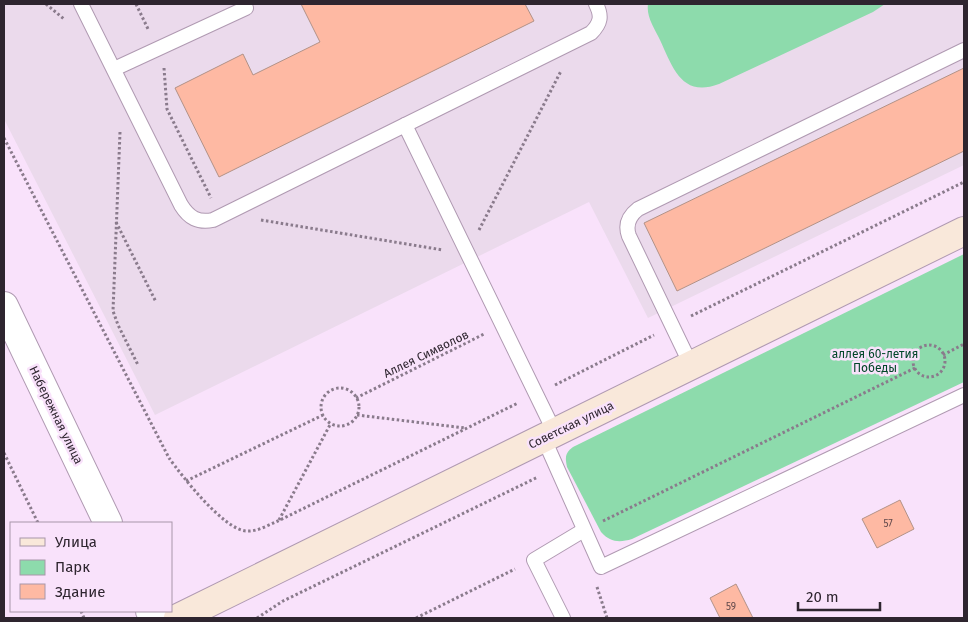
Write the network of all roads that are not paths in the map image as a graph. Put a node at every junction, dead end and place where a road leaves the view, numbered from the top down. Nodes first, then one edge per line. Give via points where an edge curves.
1 (81, 4) edge
2 (596, 4) edge
3 (246, 8) dead end
4 (964, 50) edge
5 (114, 70) junction
6 (405, 125) junction
7 (964, 231) edge
8 (4, 306) edge
9 (691, 365) junction
10 (964, 394) edge
11 (549, 436) junction
12 (108, 522) edge
13 (584, 530) junction
14 (178, 618) edge
15 (563, 618) edge

1 - 5 lane
2 - 6 lane via 599,23 591,32
3 - 5 lane
4 - 9 lane via 634,212 627,226 628,236
5 - 6 lane via 185,210 200,221 212,220
6 - 11 lane via 537,394
7 - 9 main road, Советская улица
8 - 12 street, Набережная улица
9 - 11 main road, Советская улица
10 - 13 lane via 601,567
11 - 13 lane via 557,468
11 - 14 main road, Советская улица
13 - 15 lane via 534,560

